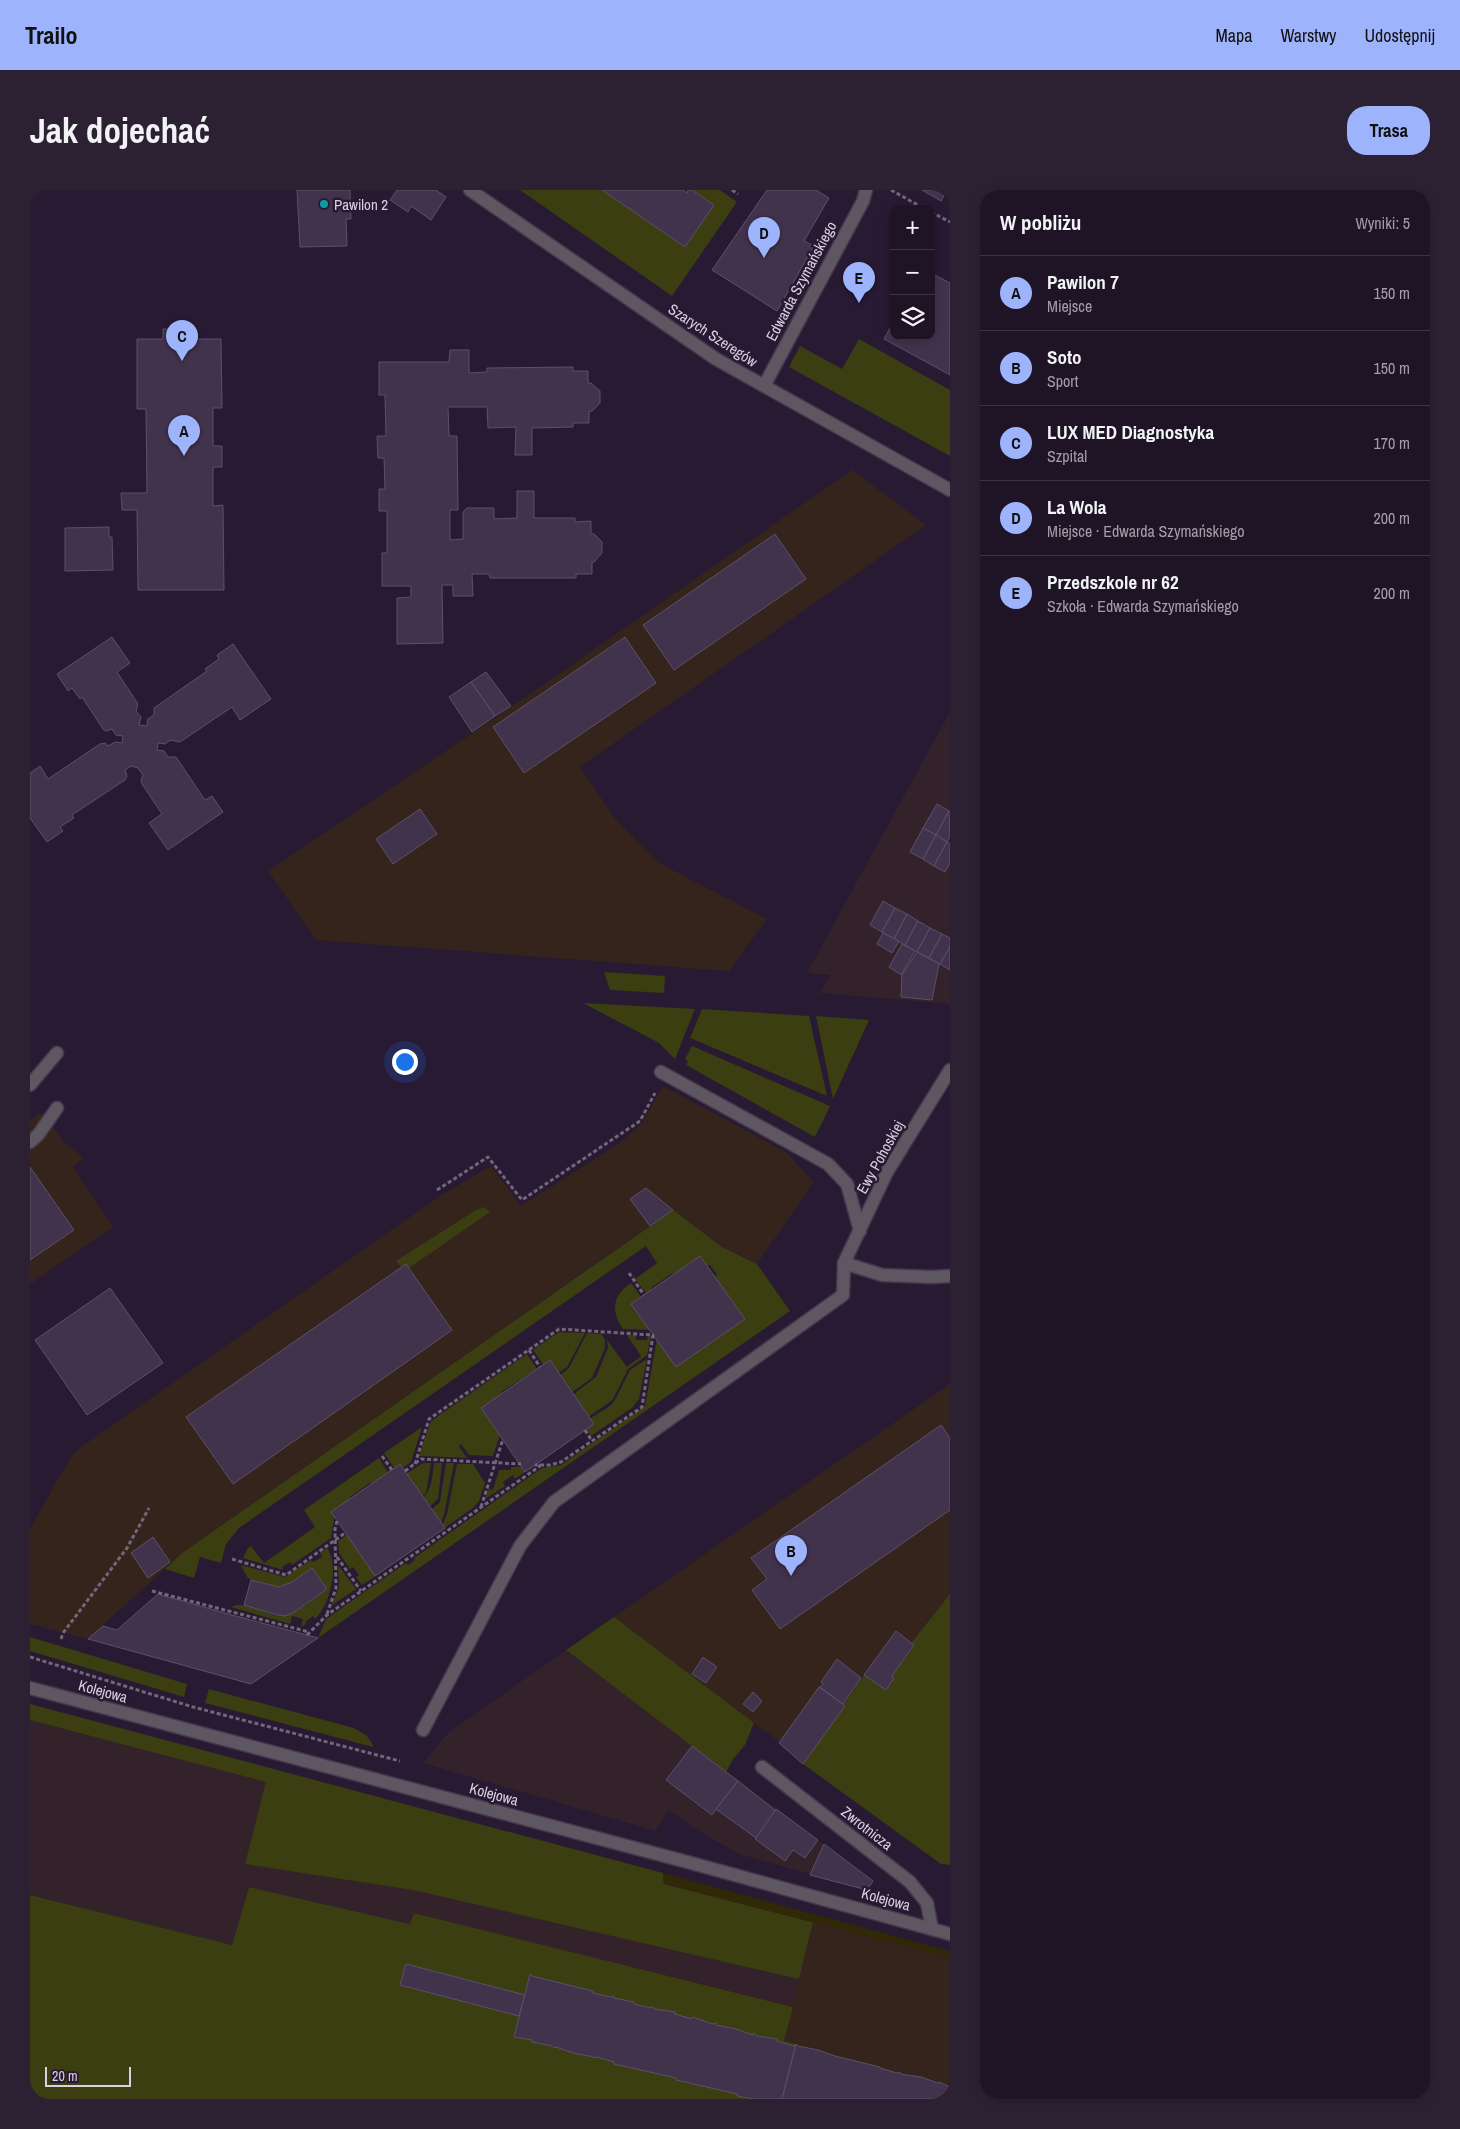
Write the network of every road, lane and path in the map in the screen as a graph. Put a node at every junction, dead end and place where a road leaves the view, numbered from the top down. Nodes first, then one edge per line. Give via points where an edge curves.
1 (470, 190) edge
2 (732, 190) edge
3 (866, 190) edge
4 (891, 190) edge
5 (738, 194) dead end
6 (918, 205) edge
7 (935, 214) edge
8 (950, 222) edge
9 (764, 386) junction
10 (950, 490) edge
11 (57, 1053) dead end
12 (950, 1070) edge
13 (663, 1073) joint
14 (30, 1084) edge
15 (57, 1108) dead end
16 (30, 1142) edge
17 (437, 1190) dead end
18 (860, 1231) junction
19 (844, 1263) junction
20 (629, 1273) dead end
21 (950, 1276) edge
22 (644, 1295) dead end
23 (529, 1350) junction
24 (540, 1367) dead end
25 (585, 1430) dead end
26 (503, 1439) dead end
27 (592, 1441) junction
28 (382, 1456) dead end
29 (496, 1463) junction
30 (415, 1464) junction
31 (521, 1464) dead end
32 (392, 1470) dead end
33 (405, 1471) dead end
34 (150, 1508) dead end
35 (481, 1508) junction
36 (338, 1521) dead end
37 (345, 1533) dead end
38 (336, 1539) junction
39 (336, 1556) junction
40 (232, 1560) dead end
41 (152, 1590) dead end
42 (361, 1591) junction
43 (327, 1615) junction
44 (61, 1639) dead end
45 (30, 1657) edge
46 (30, 1688) edge
47 (423, 1730) dead end
48 (400, 1761) dead end
49 (762, 1767) dead end
50 (932, 1929) junction
51 (950, 1934) edge

1 - 9 street, Szarych Szeregów via 716,359
2 - 5 path
3 - 9 street, Edwarda Szymańskiego
4 - 6 path
7 - 8 path
9 - 10 street, Szarych Szeregów
11 - 14 street
12 - 18 street, Ewy Pohoskiej via 887,1172
13 - 17 path via 640,1121 522,1200 488,1157
13 - 18 street via 828,1164 847,1184
15 - 16 street via 38,1136
18 - 19 street, Ewy Pohoskiej
19 - 21 street via 882,1275
19 - 47 street via 843,1295 554,1502 520,1546
20 - 22 path
23 - 24 path
23 - 27 path via 559,1329 653,1335 642,1407
23 - 30 path via 429,1418
25 - 27 path
26 - 29 path
27 - 35 path via 561,1462 538,1464
28 - 32 path
29 - 30 path via 421,1460
29 - 31 path
29 - 35 path
30 - 33 path
34 - 44 path via 127,1548
35 - 42 path via 388,1569
36 - 38 path
37 - 38 path
38 - 39 path
38 - 40 path via 286,1575
39 - 42 path
39 - 43 path via 336,1588
41 - 43 path via 308,1633
42 - 43 path
45 - 48 path via 193,1707
46 - 50 street, Kolejowa
49 - 50 street, Zwrotnicza via 910,1882 927,1903
50 - 51 street, Kolejowa

